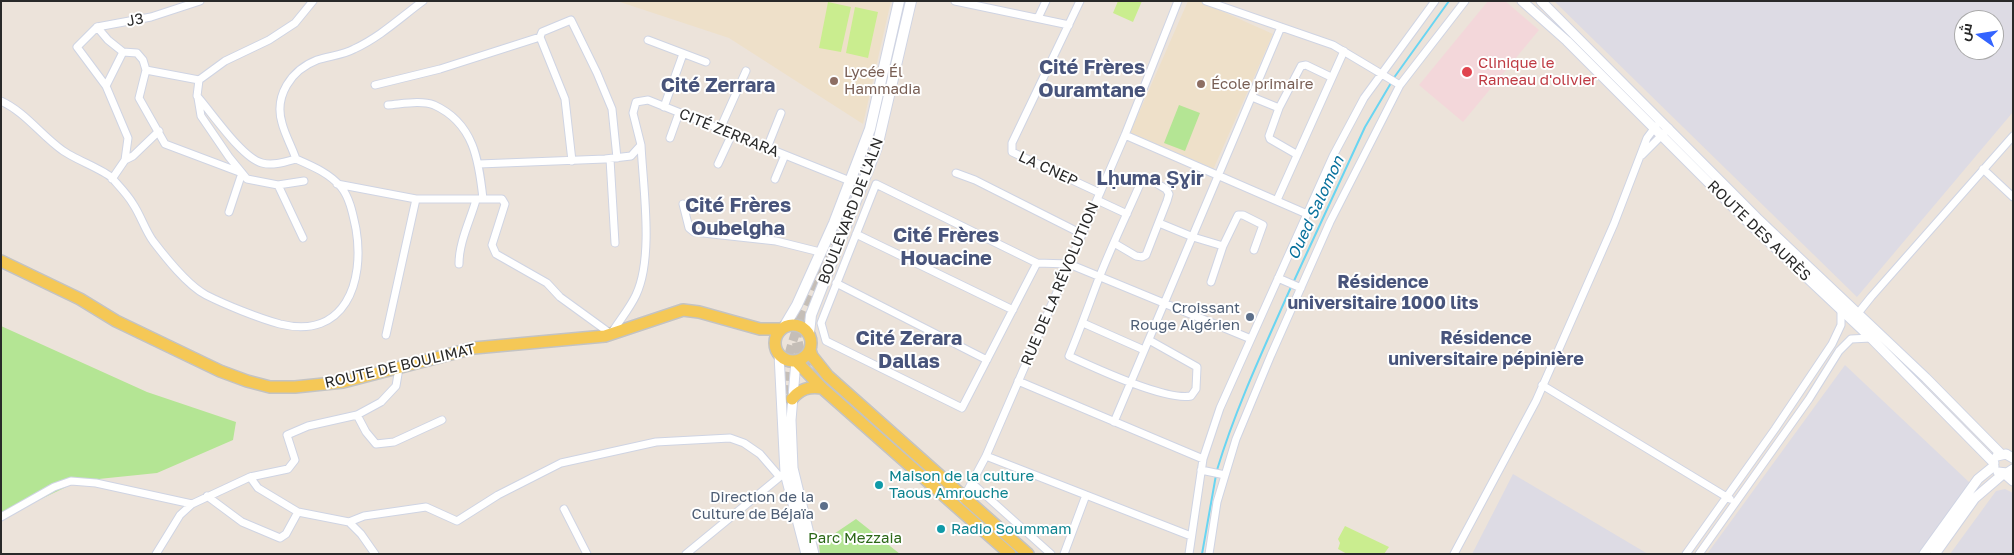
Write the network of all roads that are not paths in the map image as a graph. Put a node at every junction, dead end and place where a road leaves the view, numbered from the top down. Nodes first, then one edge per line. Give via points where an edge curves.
1 (200, 1) edge
2 (312, 1) edge
3 (422, 1) edge
4 (899, 1) edge
5 (911, 1) edge
6 (955, 1) edge
7 (1046, 1) edge
8 (1080, 1) edge
9 (1178, 1) edge
10 (1206, 1) edge
11 (1435, 1) edge
12 (1465, 1) edge
13 (1522, 1) edge
14 (1541, 1) edge
15 (1038, 18) junction
16 (1069, 24) junction
17 (97, 27) junction
18 (1281, 27) junction
19 (540, 37) junction
20 (648, 40) dead end
21 (1344, 51) junction
22 (123, 52) junction
23 (683, 54) junction
24 (706, 62) dead end
25 (146, 70) junction
26 (746, 71) dead end
27 (1382, 73) junction
28 (1332, 77) junction
29 (199, 80) junction
30 (376, 85) dead end
31 (1400, 85) junction
32 (106, 86) junction
33 (197, 96) junction
34 (1252, 97) junction
35 (1, 101) edge
36 (388, 105) dead end
37 (664, 106) junction
38 (1280, 108) junction
39 (679, 113) junction
40 (781, 114) dead end
41 (1658, 124) junction
42 (720, 129) junction
43 (158, 131) junction
44 (1666, 132) junction
45 (732, 134) junction
46 (1124, 135) junction
47 (2013, 136) edge
48 (670, 138) dead end
49 (641, 145) junction
50 (767, 148) junction
51 (1296, 154) junction
52 (785, 155) junction
53 (1640, 157) junction
54 (613, 158) junction
55 (296, 159) junction
56 (125, 160) junction
57 (572, 161) junction
58 (479, 164) junction
59 (718, 164) dead end
60 (1983, 170) junction
61 (242, 173) junction
62 (956, 173) dead end
63 (1218, 176) junction
64 (865, 178) junction
65 (112, 179) junction
66 (775, 179) dead end
67 (304, 181) dead end
68 (850, 182) junction
69 (337, 184) junction
70 (876, 184) junction
71 (278, 185) junction
72 (1098, 196) junction
73 (2013, 197) edge
74 (416, 199) junction
75 (479, 199) junction
76 (1276, 200) junction
77 (683, 204) dead end
78 (229, 212) dead end
79 (1127, 214) junction
80 (1307, 214) junction
81 (1159, 223) junction
82 (856, 234) junction
83 (1082, 234) junction
84 (1192, 237) junction
85 (303, 238) dead end
86 (615, 243) dead end
87 (1114, 243) junction
88 (1223, 246) junction
89 (1254, 250) dead end
90 (820, 252) junction
91 (1, 261) edge
92 (1037, 263) junction
93 (459, 264) dead end
94 (1069, 264) junction
95 (1100, 277) junction
96 (1280, 279) junction
97 (1211, 282) dead end
98 (836, 283) junction
99 (1299, 287) junction
100 (1836, 299) junction
101 (1164, 304) junction
102 (1013, 310) junction
103 (1841, 311) junction
104 (1855, 317) junction
105 (1083, 323) junction
106 (782, 328) junction
107 (760, 329) junction
108 (809, 332) junction
109 (611, 334) junction
110 (386, 335) dead end
111 (1871, 338) junction
112 (1251, 339) junction
113 (1149, 340) junction
114 (1832, 344) junction
115 (777, 349) junction
116 (810, 350) junction
117 (1144, 350) junction
118 (1839, 351) junction
119 (987, 360) junction
120 (796, 361) junction
121 (399, 368) junction
122 (1018, 381) junction
123 (1131, 383) junction
124 (1542, 385) junction
125 (822, 388) junction
126 (792, 399) junction
127 (357, 415) junction
128 (442, 420) dead end
129 (1114, 422) junction
130 (2013, 447) edge
131 (2002, 454) junction
132 (986, 456) junction
133 (2013, 458) edge
134 (1203, 459) junction
135 (1994, 464) junction
136 (1204, 471) junction
137 (2007, 472) edge
138 (782, 475) junction
139 (1223, 475) junction
140 (250, 477) junction
141 (2013, 481) edge
142 (973, 484) junction
143 (1086, 495) junction
144 (206, 496) junction
145 (1727, 496) junction
146 (965, 497) junction
147 (1736, 502) junction
148 (192, 504) junction
149 (957, 507) junction
150 (564, 509) dead end
151 (298, 512) junction
152 (1, 517) edge
153 (349, 522) junction
154 (1191, 536) junction
155 (156, 554) edge
156 (375, 554) edge
157 (587, 554) edge
158 (686, 554) edge
159 (806, 554) edge
160 (814, 554) edge
161 (1010, 554) edge
162 (1028, 554) edge
163 (1050, 554) edge
164 (1064, 554) edge
165 (1189, 554) edge
166 (1209, 554) edge
167 (1454, 554) edge
168 (1686, 554) edge
169 (1699, 554) edge
170 (1924, 554) edge
171 (1934, 554) edge

1 - 17 street, J3 via 151,17
2 - 29 street via 295,23 269,40 225,61
3 - 55 street via 378,37 352,50 315,61 293,75 282,91 279,111
4 - 68 main road, BOULEVARD DE L'ALN via 870,128
5 - 64 main road, BOULEVARD DE L'ALN via 877,148
6 - 15 street
7 - 15 street
8 - 16 street, LA CNEP
9 - 46 street, RUE DE LA RÉVOLUTION
10 - 18 street
11 - 27 street
12 - 31 street
13 - 41 street, ROUTE DES AURÈS
14 - 41 street, ROUTE DES AURÈS
15 - 16 street
16 - 72 street, LA CNEP via 1012,143 1012,152
17 - 22 street
17 - 32 street via 77,47
18 - 21 street
18 - 34 street
19 - 30 street via 440,69
19 - 54 street via 542,32 571,20 612,109
19 - 57 street via 565,99
20 - 23 street
21 - 27 street
21 - 28 street
22 - 25 street via 137,53
22 - 32 street
23 - 24 street
23 - 37 street
25 - 29 street
25 - 43 street via 139,98
26 - 42 street
27 - 31 street
27 - 80 street via 1364,98 1333,156
28 - 38 street via 1306,65 1301,66
28 - 51 street
29 - 33 street
31 - 99 street
32 - 56 street via 128,138
33 - 55 street via 245,154 262,163 279,164
33 - 61 street via 201,116
34 - 38 street
34 - 63 street
35 - 65 street via 19,110 63,151
36 - 58 street via 433,105 457,120 468,134
37 - 39 street, CITÉ ZERRARA
37 - 49 street, CITÉ ZERRARA via 648,100 636,102 633,113
38 - 51 street via 1270,139
39 - 42 street, CITÉ ZERRARA
39 - 48 street
40 - 50 street
41 - 44 street, ROUTE DES AURÈS
41 - 53 street via 1646,138
42 - 45 street, CITÉ ZERRARA
43 - 56 street
43 - 61 street via 165,144
44 - 53 street
44 - 100 street, ROUTE DES AURÈS
45 - 50 street, CITÉ ZERRARA
45 - 59 street
46 - 63 street
46 - 72 street, RUE DE LA RÉVOLUTION
47 - 60 street
49 - 54 street via 631,156
49 - 109 street via 646,230 641,277 636,295
50 - 52 street, CITÉ ZERRARA
51 - 76 street
52 - 66 street
52 - 68 street, CITÉ ZERRARA
53 - 124 street via 1614,224
54 - 57 street
54 - 86 street
55 - 69 street via 329,175
56 - 65 street
57 - 58 street
58 - 75 street
60 - 73 street
60 - 104 street
61 - 71 street via 247,179
61 - 78 street
62 - 83 street
63 - 76 street
63 - 84 street
64 - 70 street
64 - 108 main road, BOULEVARD DE L'ALN via 811,315
65 - 69 street via 133,203 152,240 205,294 281,324 300,326 318,326 342,310 351,295 357,270 358,240 353,212
67 - 71 street
68 - 90 main road, BOULEVARD DE L'ALN
69 - 74 street
70 - 82 street
70 - 92 street
71 - 85 street
72 - 79 street
72 - 83 street, RUE DE LA RÉVOLUTION
74 - 75 street
74 - 110 street
75 - 93 street via 462,242
75 - 109 street via 502,199 505,204 492,245 496,254 547,283
76 - 80 street
77 - 90 street via 688,228 694,232 776,242
79 - 81 street via 1141,182 1149,180 1166,188 1169,194
79 - 87 street
80 - 96 street
81 - 84 street
81 - 87 street via 1148,251 1142,257
82 - 98 street
82 - 102 street
83 - 94 street, RUE DE LA RÉVOLUTION
84 - 88 street
84 - 101 street
87 - 95 street
88 - 89 street via 1238,215 1243,215 1263,225
88 - 97 street
90 - 106 main road, BOULEVARD DE L'ALN via 797,305
91 - 121 main road, ROUTE DE BOULIMAT via 80,298 116,322 247,381 270,387 295,387 343,382
92 - 94 street
92 - 102 street
94 - 95 street
94 - 122 street, RUE DE LA RÉVOLUTION
95 - 101 street
95 - 105 street
96 - 99 street
96 - 112 street
98 - 119 street
98 - 119 street via 820,323 826,340 962,408
99 - 139 street
100 - 103 street, ROUTE DES AURÈS
100 - 104 street, ROUTE DES AURÈS
101 - 112 street
101 - 113 street
102 - 119 street
103 - 104 street, ROUTE DES AURÈS
103 - 114 street via 1840,329
104 - 111 street, ROUTE DES AURÈS
104 - 131 street, ROUTE DES AURÈS via 1926,378
105 - 117 street
105 - 123 street via 1069,356
106 - 107 main road, ROUTE DE BOULIMAT
106 - 108 main road via 797,325
106 - 115 main road via 776,336
107 - 109 main road, ROUTE DE BOULIMAT via 683,310
107 - 115 main road, ROUTE DE BOULIMAT via 766,332
108 - 116 main road
109 - 121 main road, ROUTE DE BOULIMAT via 474,348
111 - 118 street via 1851,339
111 - 135 street, ROUTE DES AURÈS
112 - 134 street via 1220,408
113 - 117 street
113 - 123 street via 1197,367 1196,389 1191,396 1182,398
114 - 118 street
114 - 145 street
115 - 120 main road via 786,360
115 - 138 street
116 - 120 main road
116 - 146 main road via 828,376
117 - 123 street
118 - 147 street
120 - 125 main road
120 - 126 street
121 - 127 street via 396,386 381,402
122 - 129 street
122 - 132 street, RUE DE LA RÉVOLUTION
123 - 129 street
124 - 145 street
124 - 167 street
125 - 126 main road via 802,390
125 - 149 main road
126 - 160 street via 793,468
127 - 128 street via 376,444 394,442
127 - 140 street via 308,426 287,435 295,460 288,469
129 - 134 street
130 - 131 street
131 - 133 street, ROUTE DES AURÈS
131 - 135 street via 1997,456
132 - 142 street, RUE DE LA RÉVOLUTION
132 - 143 street
134 - 136 street
135 - 137 street, ROUTE DES AURÈS via 1997,471
135 - 170 street via 1978,480
136 - 139 street
136 - 154 street
137 - 141 street
137 - 171 street via 1975,498
138 - 153 street via 760,454 730,438 656,442 561,463 498,495 457,521 426,507 364,516
138 - 158 street
138 - 159 street
139 - 166 street
140 - 144 street
140 - 151 street via 258,488
142 - 146 street, RUE DE LA RÉVOLUTION
142 - 163 street
143 - 154 street
143 - 164 street
144 - 148 street
144 - 151 street via 242,522 280,538 286,534
145 - 147 street
145 - 168 street
146 - 149 street, RUE DE LA RÉVOLUTION
146 - 162 main road
147 - 169 street
148 - 152 street via 96,483 70,481
148 - 155 street via 180,515
149 - 161 main road
150 - 157 street
151 - 153 street
153 - 156 street
154 - 165 street

